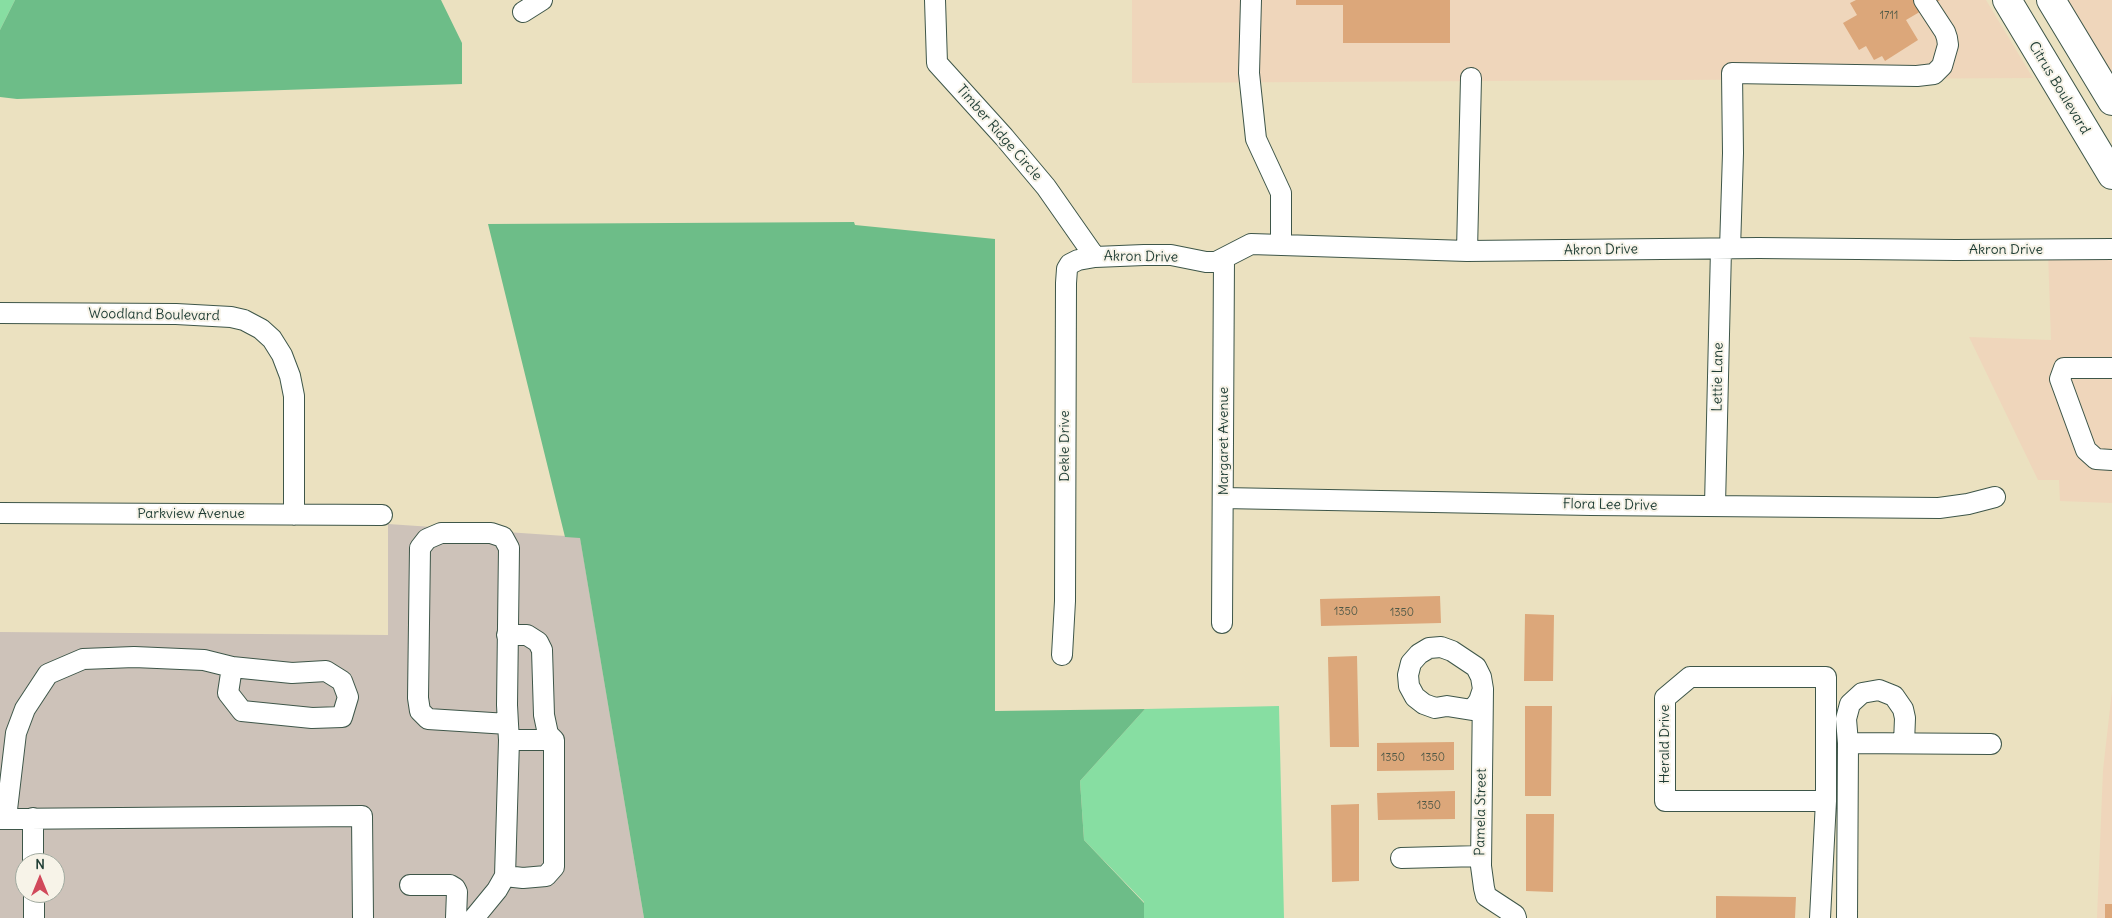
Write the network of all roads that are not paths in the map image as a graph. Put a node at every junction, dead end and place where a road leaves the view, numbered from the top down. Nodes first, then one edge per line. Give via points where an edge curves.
1 (542, 0) edge
2 (935, 0) edge
3 (1251, 0) edge
4 (1924, 0) edge
5 (2007, 0) edge
6 (2051, 0) edge
7 (523, 12) dead end
8 (1471, 78) dead end
9 (2112, 101) edge
10 (2112, 175) edge
11 (1281, 245) junction
12 (1726, 249) junction
13 (2112, 249) edge
14 (1467, 251) junction
15 (1095, 257) junction
16 (1224, 258) junction
17 (0, 313) edge
18 (2112, 368) edge
19 (2112, 460) edge
20 (1994, 497) dead end
21 (1224, 498) junction
22 (1715, 506) junction
23 (0, 513) edge
24 (294, 515) junction
25 (382, 515) dead end
26 (1222, 623) dead end
27 (507, 635) junction
28 (1062, 656) dead end
29 (232, 667) junction
30 (1483, 689) dead end
31 (509, 732) junction
32 (554, 740) junction
33 (1848, 743) junction
34 (1904, 743) junction
35 (1991, 744) dead end
36 (1826, 801) junction
37 (3, 818) edge
38 (32, 818) junction
39 (33, 853) edge
40 (1481, 856) junction
41 (1401, 858) dead end
42 (505, 876) junction
43 (410, 885) dead end
44 (34, 903) edge
45 (34, 918) edge
46 (363, 918) edge
47 (456, 918) edge
48 (474, 918) edge
49 (1516, 918) edge
50 (1820, 918) edge
51 (1847, 918) edge

1 - 7 street
2 - 15 street, Timber Ridge Circle via 937,63 1046,187
3 - 11 street via 1249,73 1256,140 1281,193
4 - 12 street, Lettie Lane via 1948,45 1942,66 1934,74 1732,73 1733,152
5 - 10 highway, Citrus Boulevard
6 - 9 highway
8 - 14 street
11 - 14 street, Akron Drive
11 - 16 street, Akron Drive via 1251,244
12 - 13 street, Akron Drive
12 - 14 street, Akron Drive
12 - 22 street, Lettie Lane
15 - 16 street, Akron Drive via 1171,255 1206,262
15 - 28 street, Dekle Drive via 1070,264 1067,269
16 - 21 street, Margaret Avenue
17 - 24 street, Woodland Boulevard via 231,317 261,329 282,355 294,396
18 - 19 street via 2064,368 2060,379 2086,450 2096,459
20 - 22 street, Flora Lee Drive via 1939,508
21 - 22 street, Flora Lee Drive
21 - 26 street, Margaret Avenue
23 - 24 street, Parkview Avenue
24 - 25 street, Parkview Avenue
27 - 31 street
27 - 31 street via 509,548 503,537 491,533 441,533 427,539 420,548 419,561 420,711 428,719
27 - 32 street via 527,635 538,642 542,650 544,715 548,734
29 - 29 street via 326,671 342,681 348,697 342,717 312,718 242,711 228,694
29 - 37 street via 204,660 83,659 48,674 25,708 16,733
30 - 40 street, Pamela Street
31 - 32 street
31 - 42 street
32 - 42 street via 554,868 546,876
33 - 34 street
33 - 34 street via 1846,719 1850,704 1862,694 1879,690 1894,696 1903,709
33 - 51 street
34 - 35 street
36 - 36 street, Herald Drive via 1826,677 1690,678 1664,698 1664,801
36 - 50 street, Herald Drive
37 - 38 street
38 - 39 street
38 - 46 street via 362,816
40 - 41 street
40 - 49 street, Pamela Street via 1486,896
42 - 48 street
43 - 47 street via 455,888
44 - 45 street

